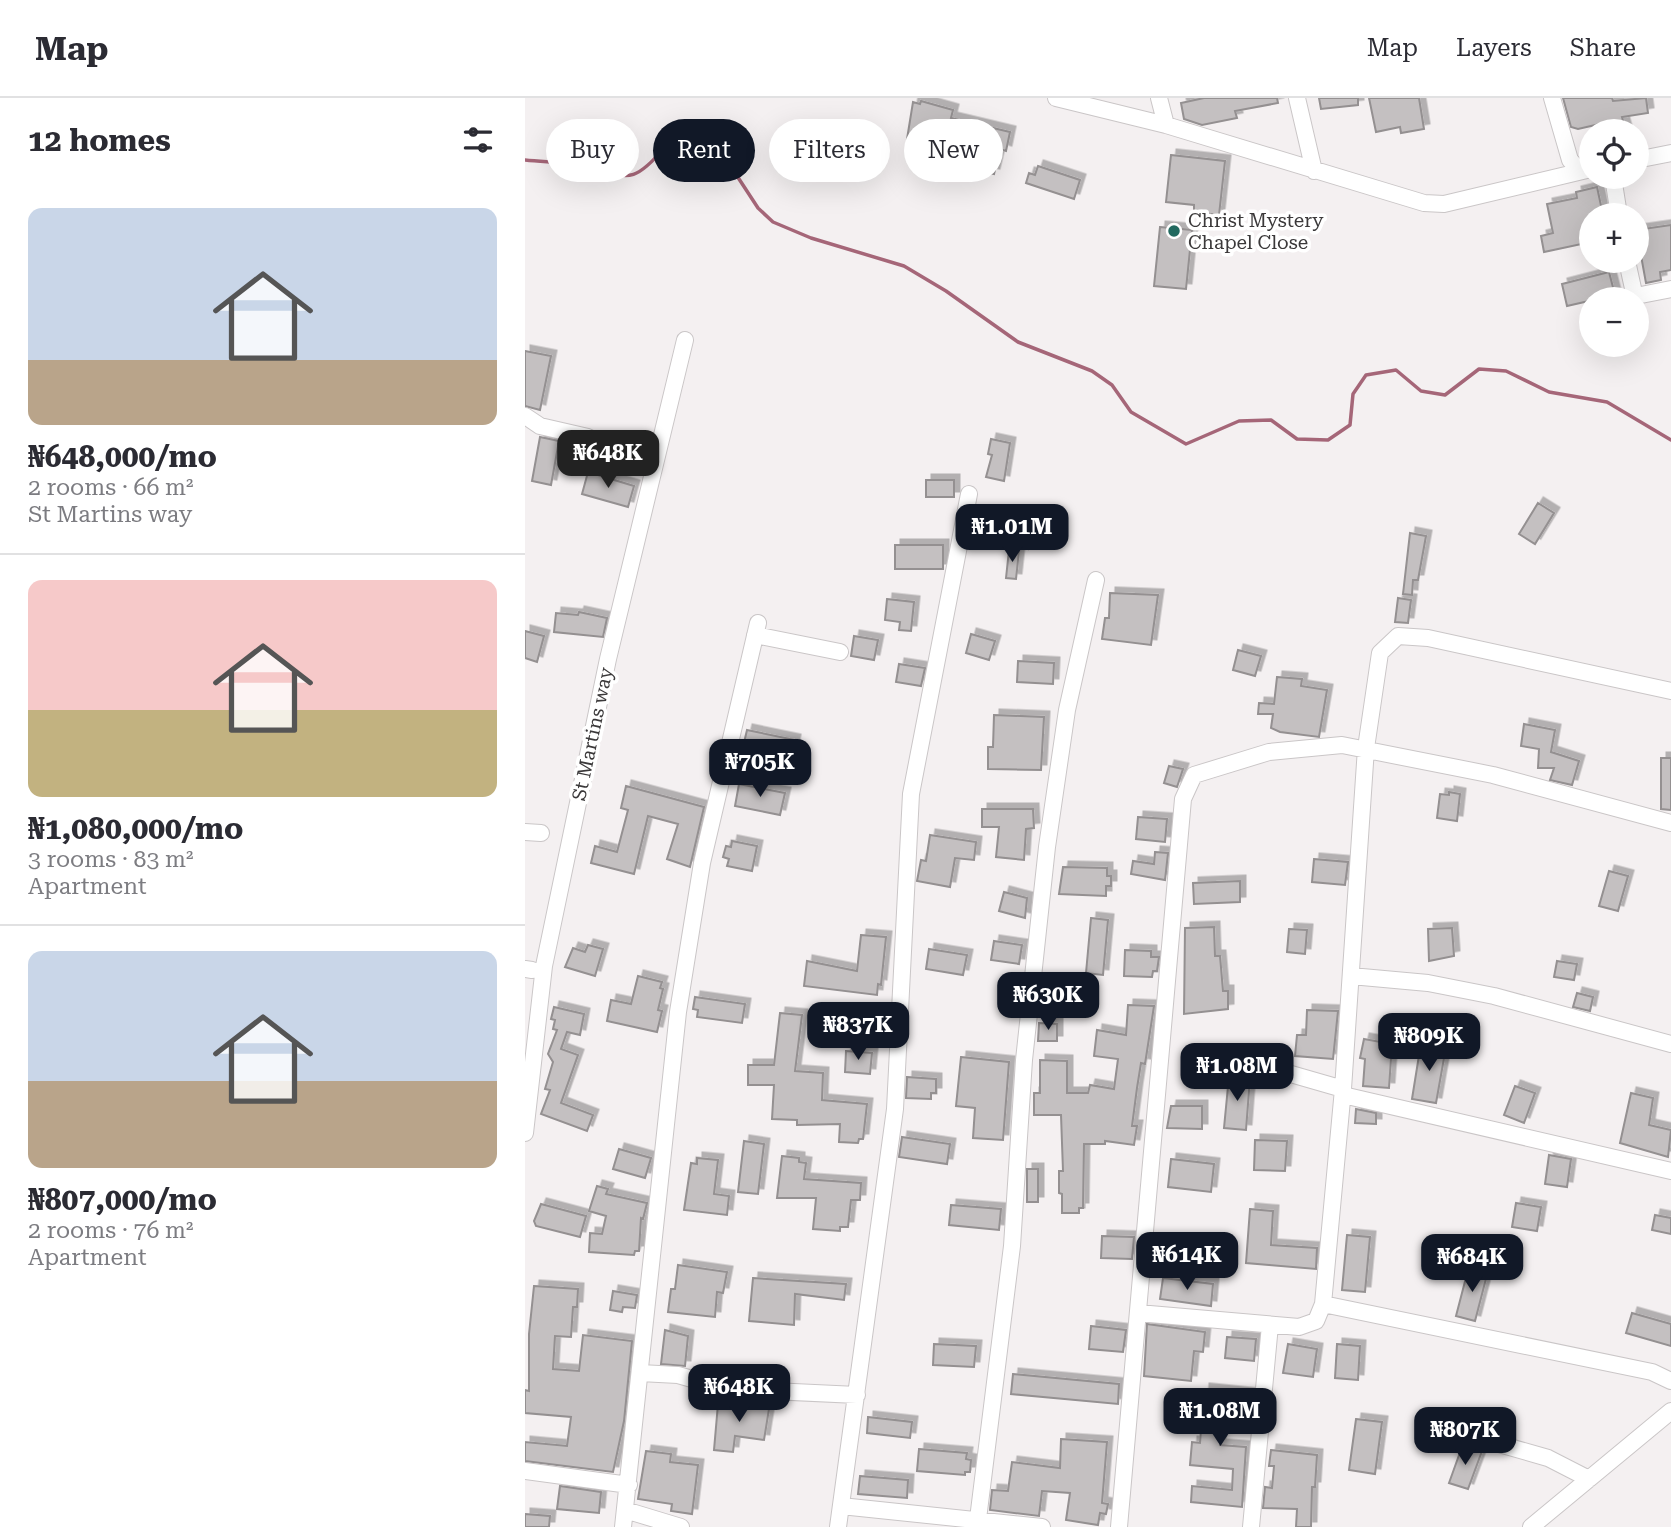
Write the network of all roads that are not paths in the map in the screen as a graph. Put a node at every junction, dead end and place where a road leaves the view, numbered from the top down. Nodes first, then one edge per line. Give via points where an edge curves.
1 (1056, 98) edge
2 (1159, 98) edge
3 (1297, 98) edge
4 (1552, 98) edge
5 (1166, 125) junction
6 (1671, 153) edge
7 (1649, 157) edge
8 (1579, 166) edge
9 (1314, 171) junction
10 (1579, 171) edge
11 (1629, 273) edge
12 (1671, 289) edge
13 (685, 340) dead end
14 (525, 416) edge
15 (588, 437) dead end
16 (969, 494) dead end
17 (1096, 580) dead end
18 (840, 652) dead end
19 (1671, 691) edge
20 (1366, 748) junction
21 (1671, 823) edge
22 (1351, 976) junction
23 (1671, 1044) edge
24 (1277, 1070) dead end
25 (1343, 1092) junction
26 (525, 1133) edge
27 (1671, 1171) edge
28 (1323, 1304) junction
29 (1138, 1313) junction
30 (1270, 1325) junction
31 (640, 1373) junction
32 (1671, 1381) edge
33 (857, 1395) junction
34 (1671, 1411) edge
35 (1485, 1440) dead end
36 (525, 1471) edge
37 (1589, 1479) junction
38 (629, 1485) junction
39 (841, 1506) junction
40 (625, 1510) junction
41 (977, 1524) edge
42 (622, 1527) edge
43 (681, 1527) edge
44 (838, 1527) edge
45 (1042, 1527) edge
46 (1119, 1527) edge
47 (1251, 1527) edge
48 (1531, 1527) edge

1 - 5 street
2 - 5 street
3 - 9 street
4 - 8 street via 1570,160
5 - 9 street
6 - 7 street
9 - 10 street via 1424,203 1444,204
11 - 12 street via 1633,293
13 - 26 street, St Martins way via 608,659 544,966
14 - 15 street via 540,426
16 - 33 street via 911,794 895,1109
17 - 41 street via 1067,710 1047,847 1024,1060 1012,1246
18 - 31 street via 756,629 702,863 678,1012
19 - 20 street via 1428,638 1398,636 1380,653
20 - 21 street via 1493,775
20 - 22 street
20 - 29 street via 1342,745 1269,752 1194,775 1183,799
22 - 23 street via 1428,983 1494,996
22 - 25 street
24 - 25 street
25 - 27 street
25 - 28 street
28 - 30 street via 1316,1321 1299,1327
28 - 32 street via 1652,1372
29 - 30 street
29 - 46 street
30 - 47 street
31 - 33 street via 678,1375 727,1389
31 - 38 street
33 - 39 street
34 - 37 street
35 - 37 street via 1548,1458
36 - 38 street
37 - 48 street
38 - 40 street
39 - 41 street
39 - 44 street
40 - 42 street
40 - 43 street
41 - 45 street

